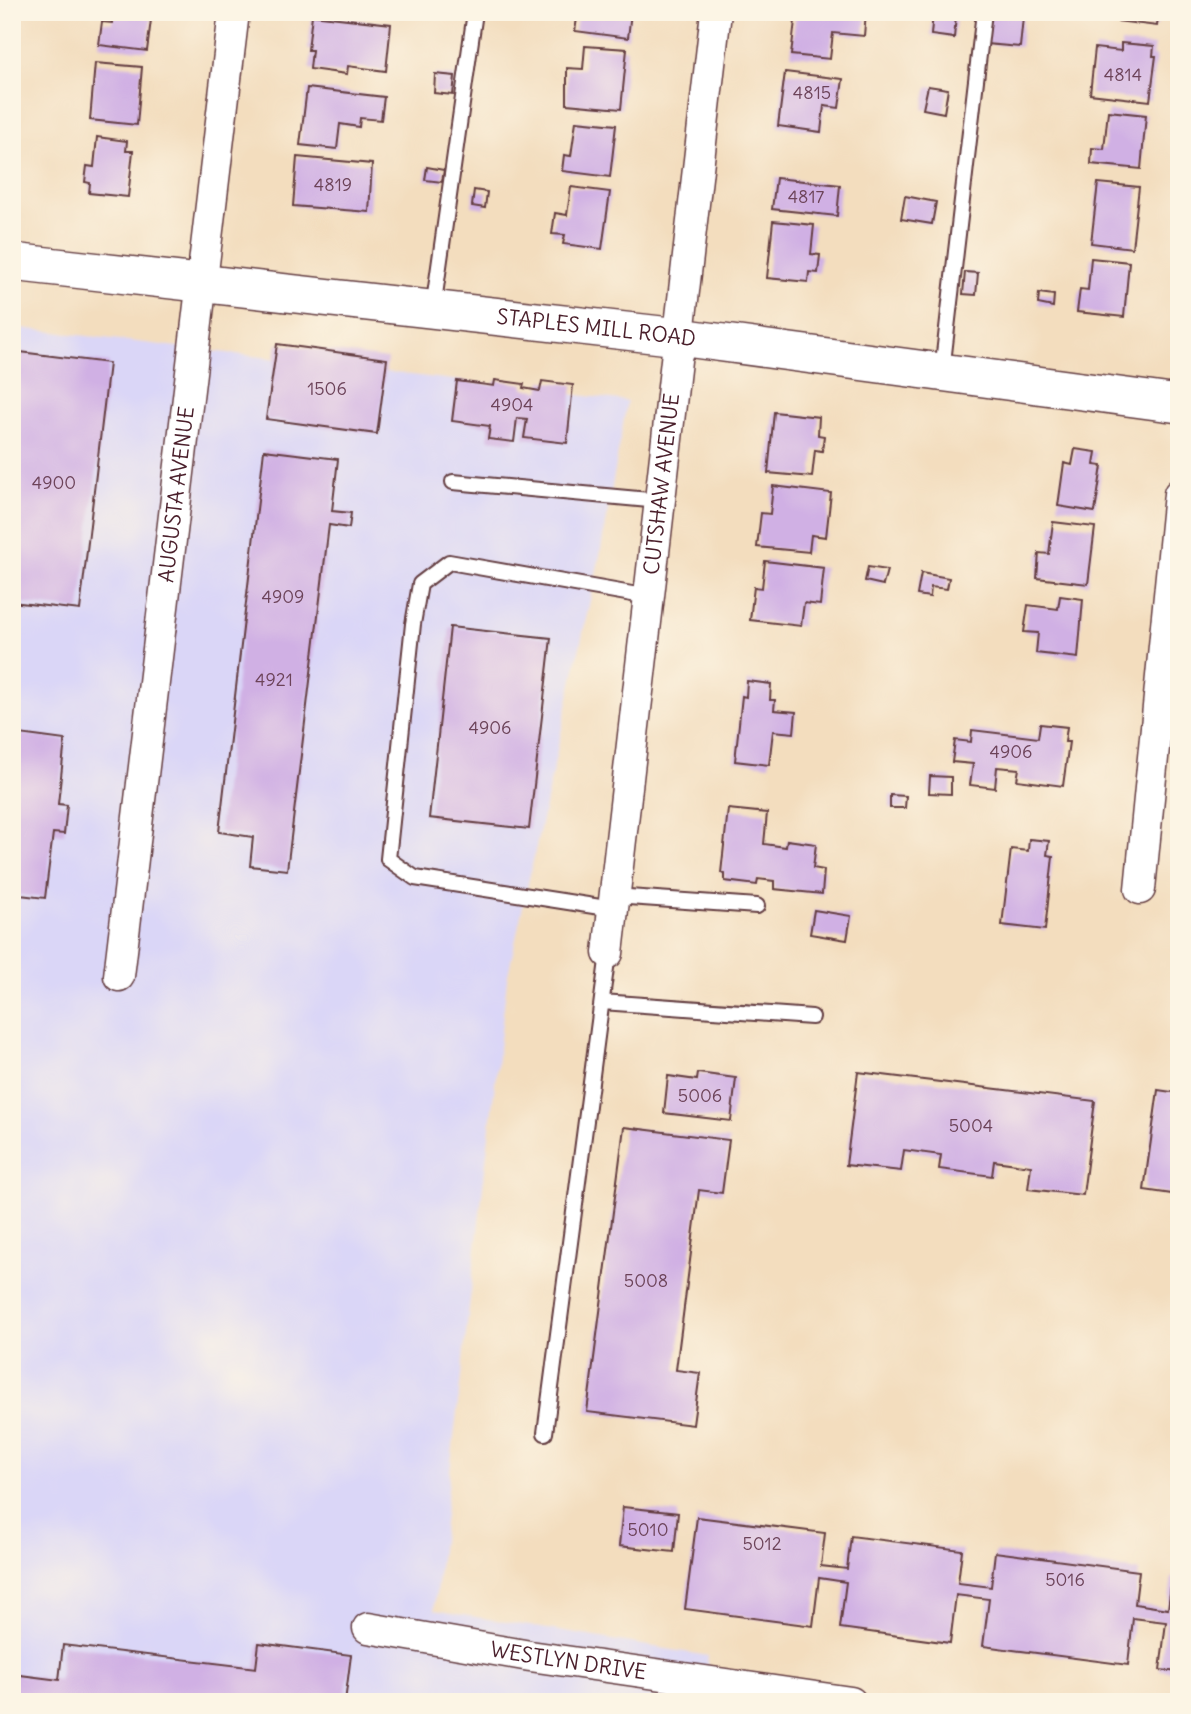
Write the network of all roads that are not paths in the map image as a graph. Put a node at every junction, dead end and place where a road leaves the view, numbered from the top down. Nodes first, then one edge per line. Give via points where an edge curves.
1 (234, 12) edge
2 (475, 12) edge
3 (716, 12) edge
4 (984, 12) edge
5 (12, 262) edge
6 (201, 284) junction
7 (433, 310) junction
8 (679, 337) junction
9 (942, 372) junction
10 (1179, 404) edge
11 (453, 482) dead end
12 (1179, 494) edge
13 (660, 501) junction
14 (649, 597) junction
15 (1140, 889) dead end
16 (613, 903) junction
17 (757, 906) dead end
18 (608, 953) joint
19 (119, 976) dead end
20 (601, 1002) junction
21 (812, 1017) dead end
22 (545, 1433) dead end
23 (368, 1628) dead end
24 (851, 1702) edge

1 - 6 street, AUGUSTA AVENUE
2 - 7 lane
3 - 8 street, CUTSHAW AVENUE
4 - 9 lane
5 - 6 street, STAPLES MILL ROAD
6 - 7 street, STAPLES MILL ROAD
6 - 19 street, AUGUSTA AVENUE
7 - 8 street, STAPLES MILL ROAD
8 - 9 street, STAPLES MILL ROAD
8 - 13 street, CUTSHAW AVENUE
9 - 10 street, STAPLES MILL ROAD
11 - 13 lane
12 - 15 street
13 - 14 street, CUTSHAW AVENUE
14 - 16 street, CUTSHAW AVENUE
14 - 16 lane via 449,562 419,584 413,624 387,859 415,878
16 - 17 lane
16 - 18 street, CUTSHAW AVENUE
18 - 20 lane
20 - 21 lane
20 - 22 lane
23 - 24 street, WESTLYN DRIVE

